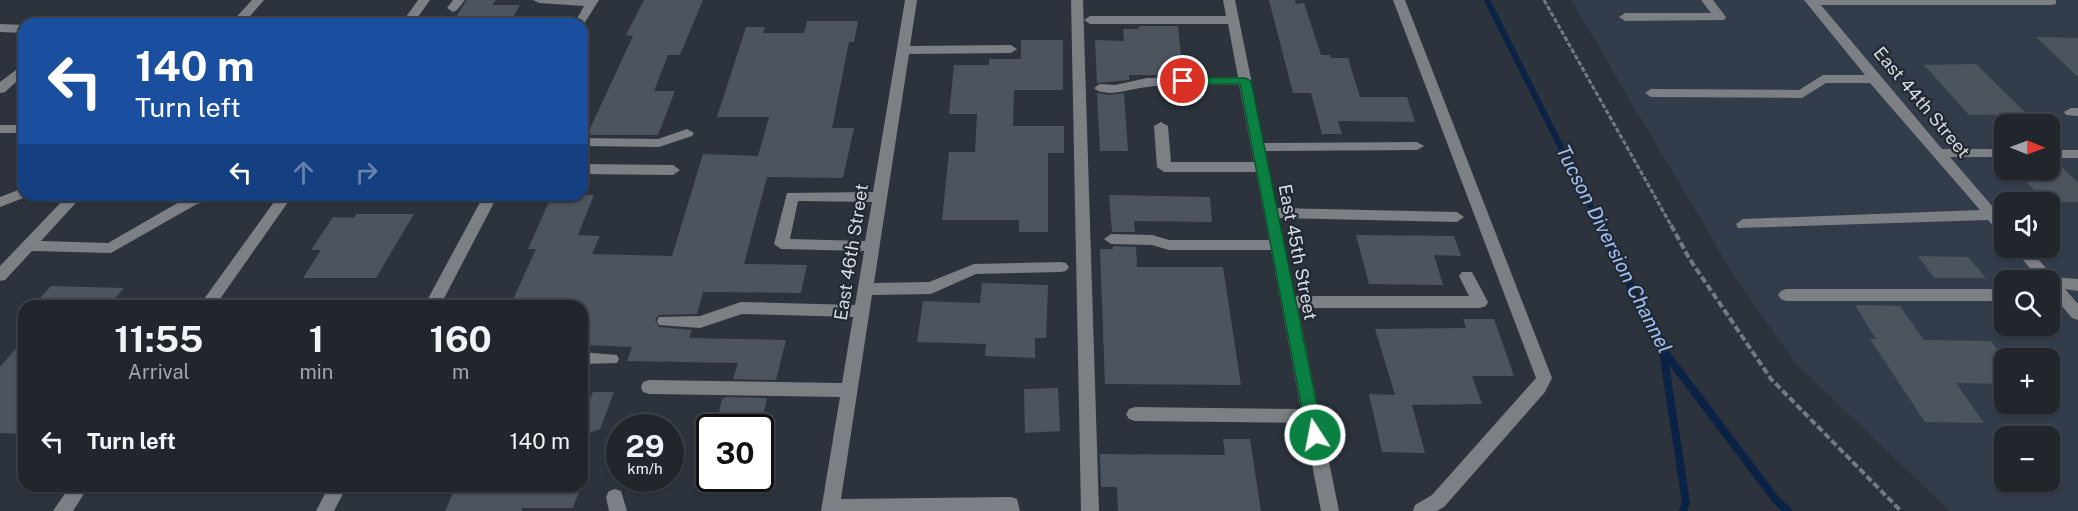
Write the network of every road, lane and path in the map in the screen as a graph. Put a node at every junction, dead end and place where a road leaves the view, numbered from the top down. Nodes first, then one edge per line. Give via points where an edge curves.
1 (258, 0) edge
2 (424, 0) edge
3 (539, 0) edge
4 (910, 0) edge
5 (1077, 0) edge
6 (1229, 0) edge
7 (1399, 0) edge
8 (1544, 0) edge
9 (1707, 0) edge
10 (1811, 1) edge
11 (592, 2) edge
12 (2052, 3) dead end
13 (1625, 16) dead end
14 (244, 18) edge
15 (411, 18) edge
16 (583, 18) edge
17 (1090, 20) dead end
18 (1233, 20) junction
19 (12, 29) edge
20 (0, 34) edge
21 (1011, 49) dead end
22 (903, 50) junction
23 (18, 73) edge
24 (1874, 79) junction
25 (1245, 81) junction
26 (1100, 88) dead end
27 (0, 89) edge
28 (1652, 93) dead end
29 (1161, 126) dead end
30 (0, 129) edge
31 (18, 129) edge
32 (687, 134) dead end
33 (588, 142) edge
34 (1417, 146) dead end
35 (1258, 147) junction
36 (1938, 153) junction
37 (1994, 153) edge
38 (2060, 154) edge
39 (2078, 154) edge
40 (1262, 167) junction
41 (588, 168) edge
42 (673, 170) dead end
43 (18, 195) edge
44 (880, 197) junction
45 (70, 201) edge
46 (191, 201) edge
47 (282, 201) edge
48 (488, 201) edge
49 (0, 202) edge
50 (1271, 213) junction
51 (1992, 215) junction
52 (1457, 217) dead end
53 (1994, 217) edge
54 (1743, 224) dead end
55 (1111, 239) dead end
56 (1277, 245) junction
57 (28, 246) junction
58 (872, 246) junction
59 (2028, 258) edge
60 (1061, 267) dead end
61 (2037, 270) edge
62 (0, 276) edge
63 (1467, 276) dead end
64 (2078, 285) edge
65 (865, 290) junction
66 (2060, 290) edge
67 (1786, 295) dead end
68 (1994, 296) edge
69 (2060, 297) edge
70 (211, 300) edge
71 (435, 300) edge
72 (1288, 302) junction
73 (862, 311) junction
74 (2078, 314) edge
75 (665, 321) dead end
76 (588, 358) edge
77 (611, 359) dead end
78 (649, 387) dead end
79 (849, 390) junction
80 (1135, 414) dead end
81 (1311, 416) junction
82 (76, 492) edge
83 (335, 492) edge
84 (831, 509) edge
85 (62, 511) edge
86 (325, 511) edge
87 (1011, 511) edge
88 (1090, 511) edge
89 (1330, 511) edge
90 (1422, 511) edge
91 (1901, 511) edge

1 - 14 street
2 - 15 street
3 - 11 street
4 - 22 street, East 46th Street
5 - 88 street
6 - 18 street, East 45th Street
7 - 90 street via 1544,378 1438,501
8 - 91 path via 1689,258 1771,379
9 - 13 street via 1720,17
10 - 12 street
10 - 24 street, East 44th Street
11 - 16 street
17 - 18 street
18 - 25 street, East 45th Street
19 - 20 street
21 - 22 street
22 - 44 street, East 46th Street
23 - 27 street
24 - 28 street via 1823,80 1802,94
24 - 36 street, East 44th Street
25 - 26 street via 1147,82
25 - 35 street, East 45th Street
29 - 40 street via 1164,167
30 - 31 street
32 - 33 street via 659,142
34 - 35 street
35 - 40 street, East 45th Street
36 - 37 street
36 - 51 street, East 44th Street
38 - 39 street
40 - 50 street, East 45th Street
41 - 42 street
43 - 49 street
44 - 58 street, East 46th Street
44 - 58 street via 792,196 781,244
45 - 57 street
46 - 57 street via 111,248
47 - 70 street
48 - 71 street
50 - 52 street
50 - 56 street, East 45th Street
51 - 53 street, East 44th Street
51 - 54 street
55 - 56 street via 1152,240 1170,245
56 - 72 street, East 45th Street
57 - 62 street
58 - 65 street, East 46th Street
59 - 61 street
60 - 65 street via 974,269 931,288
63 - 72 street via 1480,302
64 - 66 street
65 - 73 street, East 46th Street
67 - 68 street
69 - 74 street
72 - 81 street, East 45th Street
73 - 75 street via 741,308 700,322
73 - 79 street, East 46th Street
76 - 77 street
78 - 79 street
79 - 84 street, East 46th Street
80 - 81 street
81 - 89 street, East 45th Street
82 - 85 street
83 - 86 street
84 - 87 street via 1011,505

